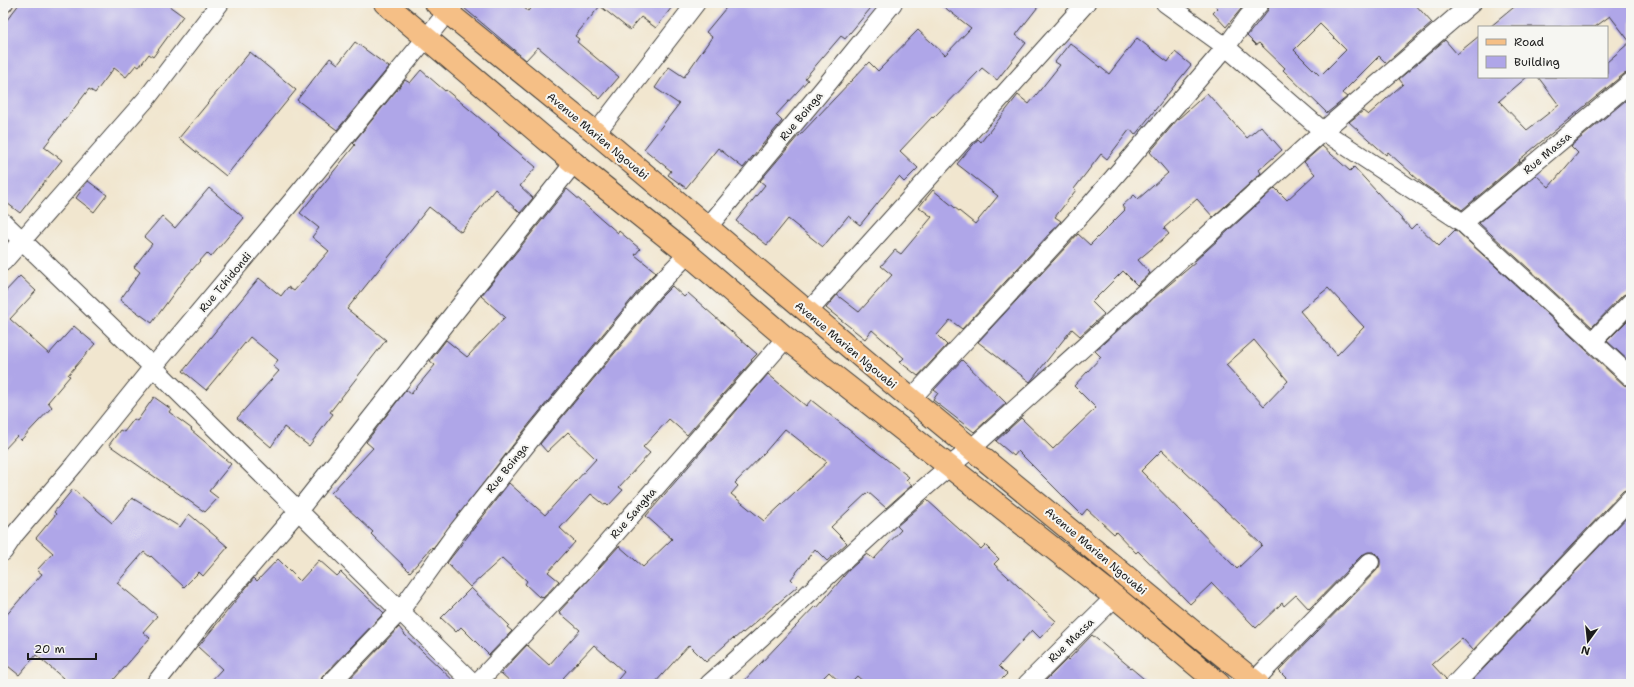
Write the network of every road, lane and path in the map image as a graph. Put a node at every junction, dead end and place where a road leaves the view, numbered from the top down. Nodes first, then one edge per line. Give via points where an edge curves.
1 (220, 3) edge
2 (385, 3) edge
3 (696, 3) edge
4 (893, 3) edge
5 (1086, 3) edge
6 (1165, 3) edge
7 (1260, 3) edge
8 (1472, 3) edge
9 (446, 6) edge
10 (427, 37) junction
11 (1226, 47) junction
12 (1631, 82) edge
13 (1323, 131) junction
14 (596, 133) junction
15 (574, 162) junction
16 (3, 222) edge
17 (1463, 223) junction
18 (707, 228) junction
19 (21, 241) junction
20 (688, 254) junction
21 (3, 262) edge
22 (1631, 302) edge
23 (808, 312) junction
24 (786, 338) junction
25 (1592, 342) junction
26 (153, 367) junction
27 (1631, 377) edge
28 (911, 399) junction
29 (972, 448) junction
30 (950, 466) junction
31 (1631, 498) edge
32 (298, 511) junction
33 (3, 552) edge
34 (1370, 562) dead end
35 (1115, 597) junction
36 (400, 611) junction
37 (1256, 682) edge
38 (155, 684) edge
39 (330, 684) edge
40 (475, 684) edge
41 (709, 684) edge
42 (1027, 684) edge
43 (1219, 684) edge
44 (1456, 684) edge

1 - 19 street via 146,98
2 - 10 main road
3 - 14 street
4 - 18 street, Rue Boinga
5 - 23 street
6 - 11 street
7 - 11 street
8 - 13 street
9 - 10 street, Rue Tchidondi
9 - 14 main road, Avenue Marien Ngouabi
10 - 15 main road
10 - 26 street, Rue Tchidondi
11 - 13 street
11 - 28 street via 1085,210
12 - 17 street, Rue Massa
13 - 17 street
13 - 29 street
14 - 18 main road, Avenue Marien Ngouabi
15 - 20 main road
15 - 32 street
16 - 19 street
17 - 25 street
18 - 23 main road, Avenue Marien Ngouabi
19 - 21 street
19 - 26 street
20 - 24 main road
20 - 36 street, Rue Boinga via 652,291 538,430 456,533
22 - 25 street
23 - 28 main road, Avenue Marien Ngouabi
24 - 30 main road
24 - 40 street, Rue Sangha via 582,572
25 - 27 street
26 - 32 street
26 - 33 street, Rue Tchidondi via 74,466 15,534
28 - 29 main road, Avenue Marien Ngouabi
29 - 30 street
29 - 37 main road, Avenue Marien Ngouabi
30 - 35 main road
30 - 41 street
31 - 44 street
32 - 36 street
32 - 38 street via 213,610
34 - 37 street
35 - 42 street, Rue Massa
35 - 43 main road
36 - 39 street, Rue Boinga
36 - 40 street

